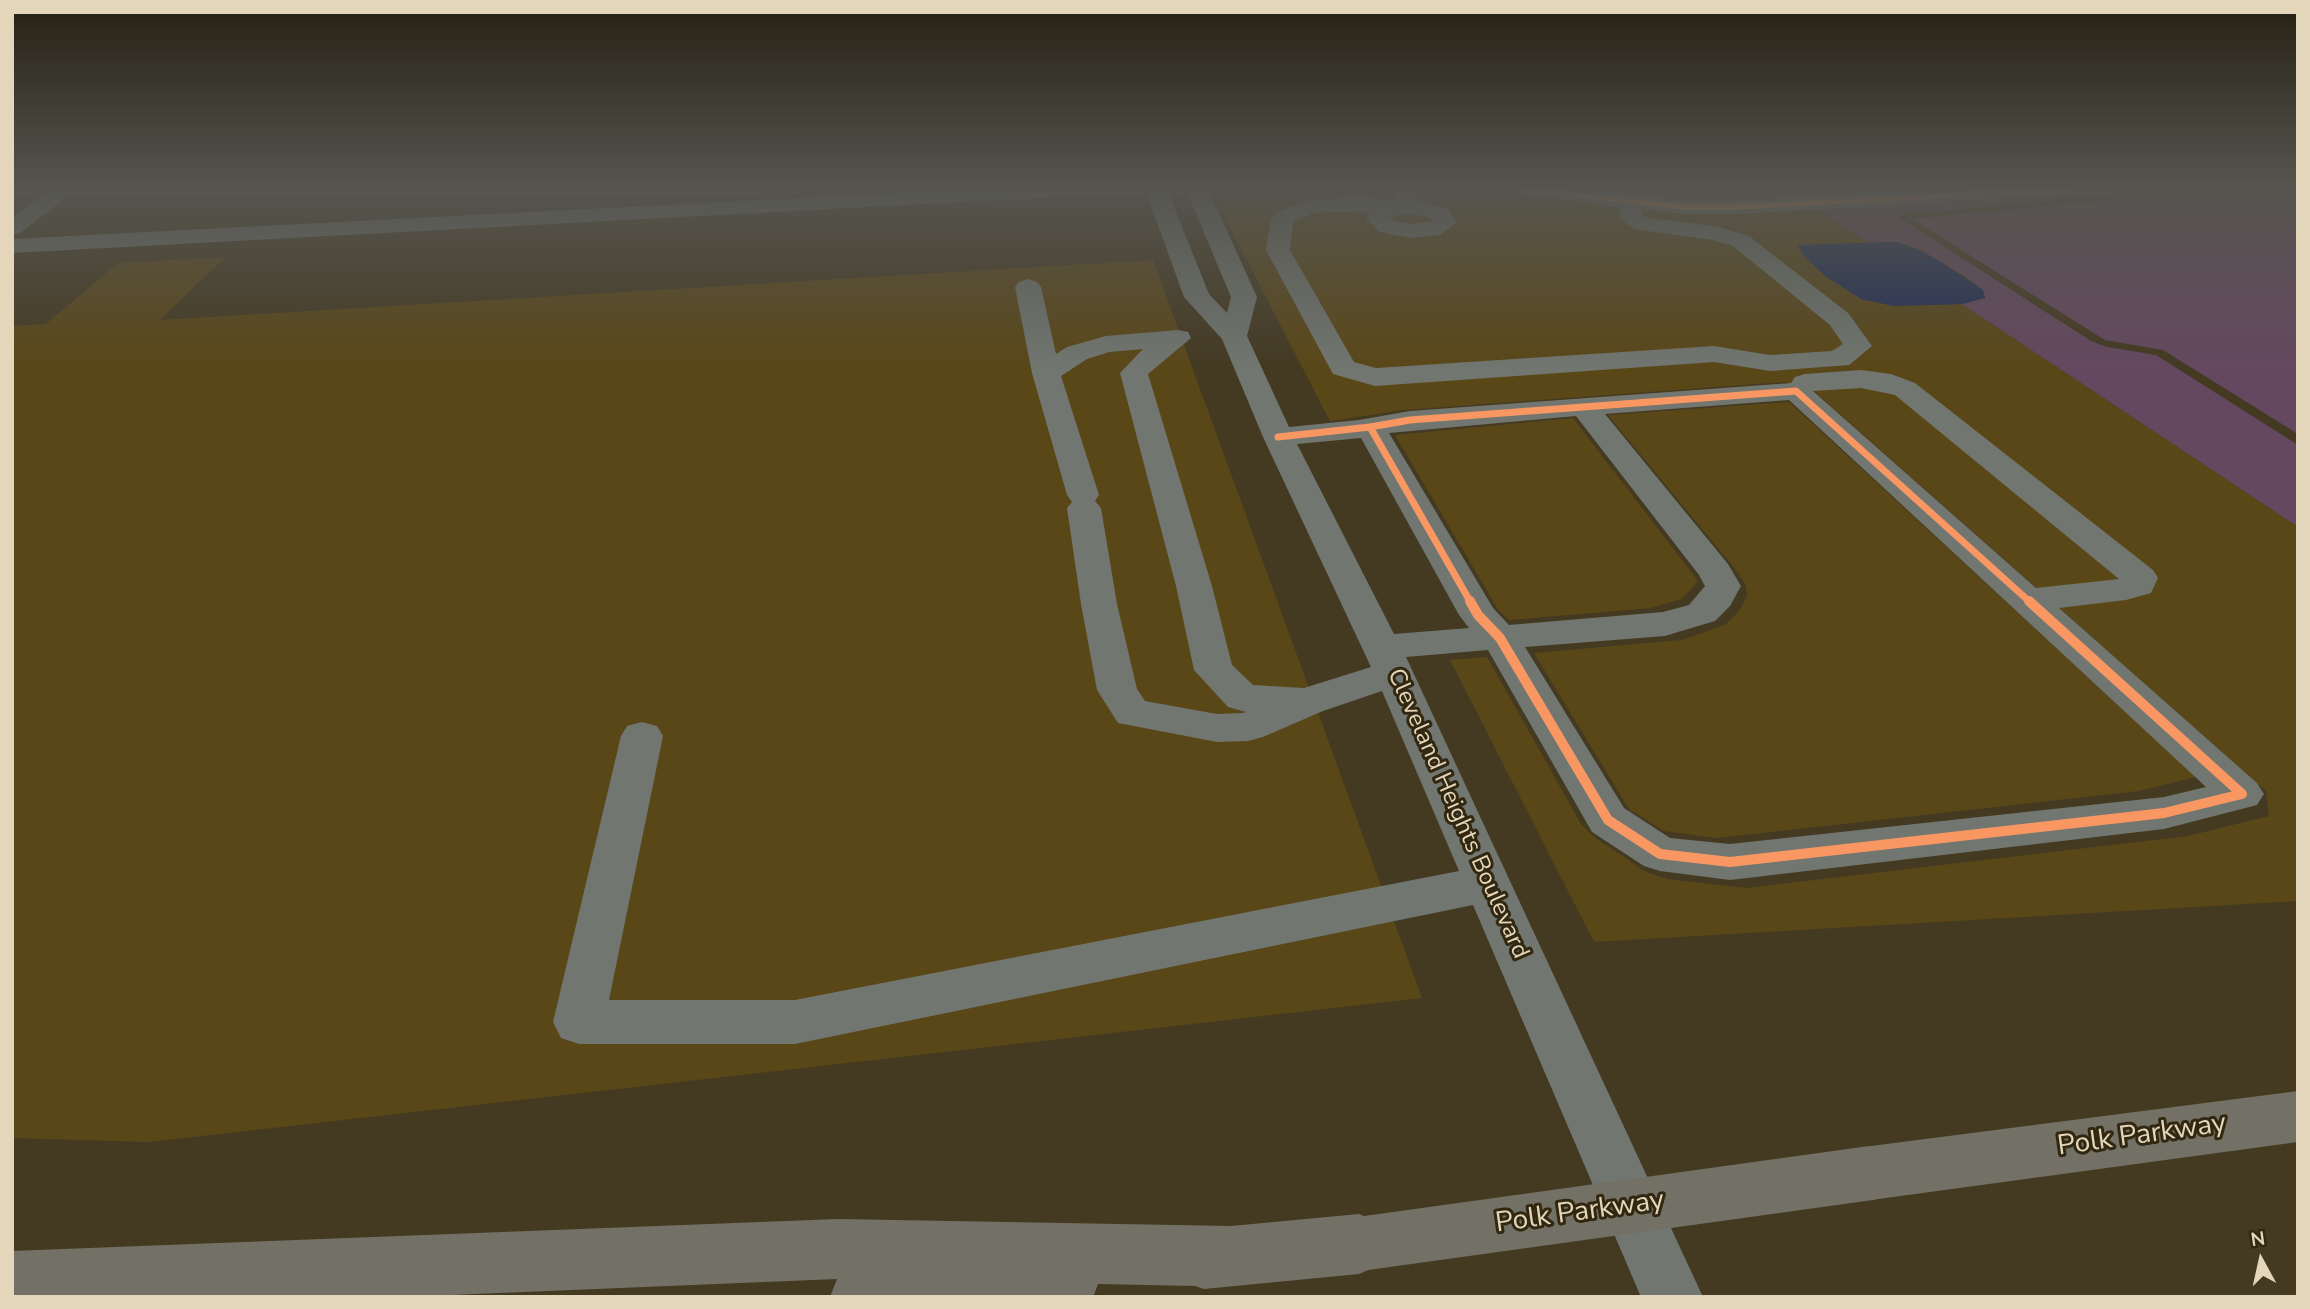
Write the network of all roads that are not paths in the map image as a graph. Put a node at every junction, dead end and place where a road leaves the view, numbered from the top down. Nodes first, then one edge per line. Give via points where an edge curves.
1 (1178, 248) edge
2 (1223, 248) edge
3 (1278, 248) edge
4 (1750, 248) edge
5 (1028, 286) dead end
6 (1234, 336) junction
7 (1178, 338) junction
8 (1046, 373) junction
9 (1796, 391) junction
10 (1583, 406) junction
11 (1370, 427) junction
12 (1278, 437) junction
13 (2028, 600) junction
14 (1500, 638) junction
15 (1388, 660) junction
16 (1309, 701) junction
17 (642, 736) dead end
18 (1489, 883) junction
19 (2298, 1116) edge
20 (1230, 1256) junction
21 (12, 1282) edge
22 (861, 1297) edge
23 (1672, 1297) edge

1 - 6 street, Cleveland Heights Boulevard via 1197,298
2 - 6 street via 1244,297
3 - 4 street via 1343,368 1375,377 1714,354 1770,363 1839,359 1858,346 1839,319
5 - 8 street
6 - 7 street
6 - 12 street, Cleveland Heights Boulevard
7 - 8 street via 1106,344 1077,353
7 - 16 street via 1134,373 1214,670 1241,698
8 - 16 street via 1083,501 1117,690 1132,713 1217,728 1248,727
9 - 10 street
9 - 13 street
9 - 13 street via 1802,384 1861,379 1905,389 2140,578 2138,585 2126,590
10 - 11 street
10 - 14 street via 1723,586 1702,613 1665,625
11 - 12 street
11 - 14 street via 1478,615
12 - 15 street, Cleveland Heights Boulevard
13 - 14 street via 2242,794 2164,813 1730,862 1660,854 1608,820
14 - 15 street
15 - 16 street
15 - 18 street, Cleveland Heights Boulevard
17 - 18 street via 579,1022 795,1022
18 - 23 street, Cleveland Heights Boulevard
19 - 20 highway, Polk Parkway, bridge via 1359,1244
20 - 21 highway via 838,1249
20 - 22 highway, Polk Parkway

